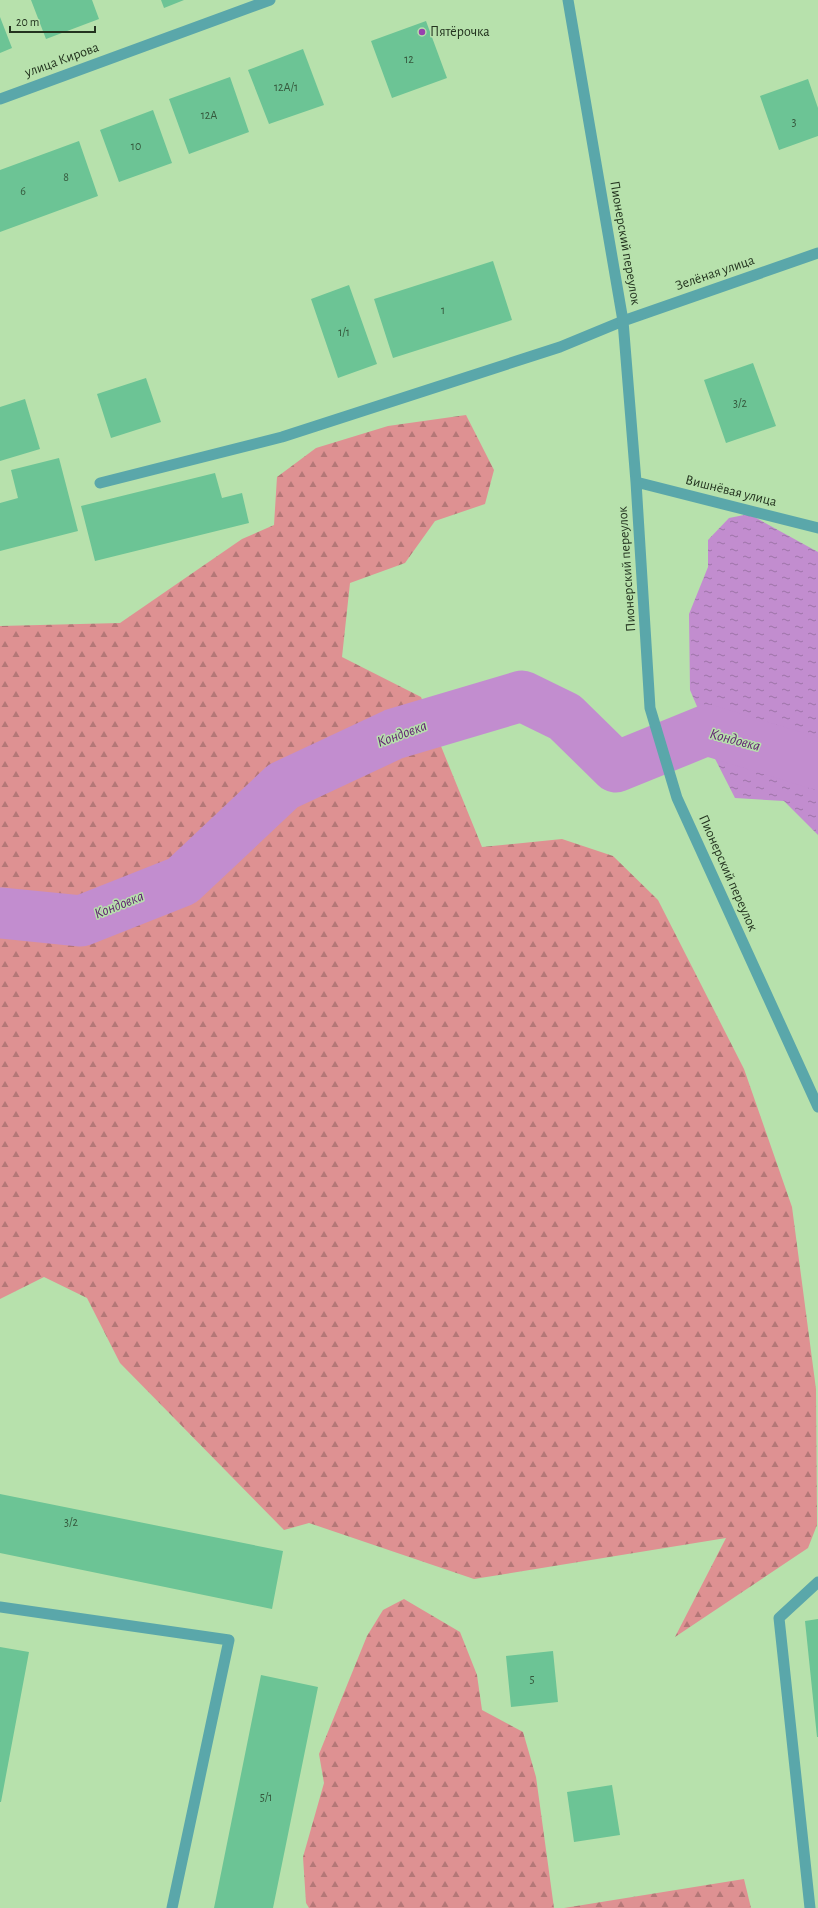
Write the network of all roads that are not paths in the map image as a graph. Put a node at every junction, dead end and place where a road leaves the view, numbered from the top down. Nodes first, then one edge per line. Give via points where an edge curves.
1 (270, 0) edge
2 (568, 0) edge
3 (0, 99) edge
4 (818, 253) edge
5 (623, 321) junction
6 (636, 482) junction
7 (100, 483) dead end
8 (818, 528) edge
9 (818, 1106) edge
10 (818, 1582) edge
11 (0, 1607) edge
12 (172, 1908) edge
13 (810, 1908) edge

1 - 3 street, улица Кирова
2 - 5 street, Пионерский переулок
4 - 5 street, Зелёная улица
5 - 6 street, Пионерский переулок
5 - 7 street, Зелёная улица via 560,347 282,436
6 - 8 street, Вишнёвая улица
6 - 9 street, Пионерский переулок via 650,708 677,798
10 - 13 street via 779,1618
11 - 12 street via 229,1640

